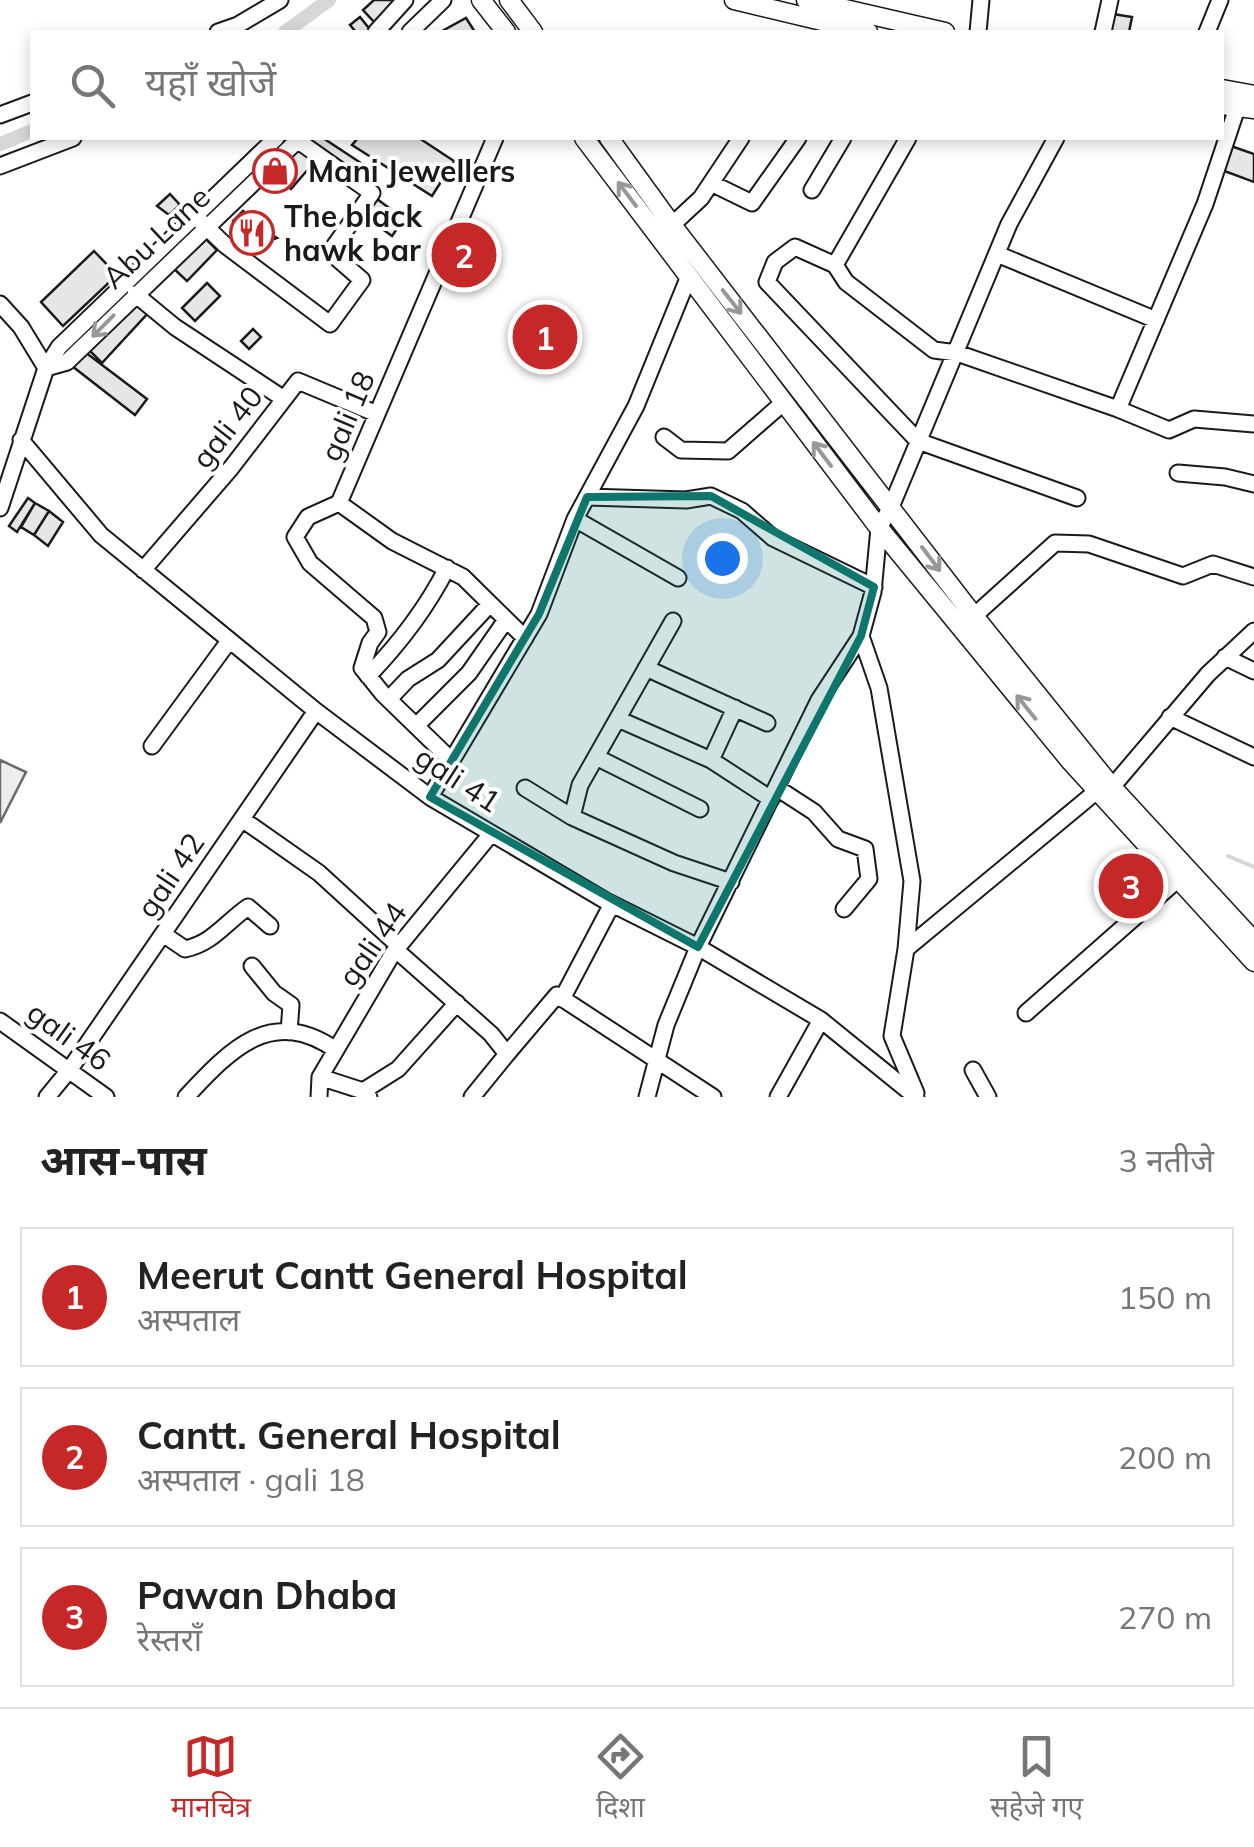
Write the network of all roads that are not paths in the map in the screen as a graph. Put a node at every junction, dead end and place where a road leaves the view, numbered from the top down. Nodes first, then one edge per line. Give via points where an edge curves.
1 (280, 0) edge
2 (405, 0) edge
3 (444, 0) edge
4 (482, 0) edge
5 (510, 0) edge
6 (734, 0) edge
7 (806, 0) edge
8 (981, 0) edge
9 (1110, 0) edge
10 (1220, 0) edge
11 (822, 15) edge
12 (224, 30) edge
13 (378, 30) edge
14 (412, 30) edge
15 (504, 30) edge
16 (532, 30) edge
17 (863, 30) edge
18 (931, 30) edge
19 (978, 30) edge
20 (1103, 30) edge
21 (1208, 30) edge
22 (1242, 102) edge
23 (30, 104) edge
24 (0, 115) edge
25 (68, 140) edge
26 (274, 140) edge
27 (298, 140) edge
28 (300, 140) edge
29 (494, 140) edge
30 (586, 140) edge
31 (610, 140) edge
32 (740, 140) edge
33 (797, 140) edge
34 (842, 140) edge
35 (907, 140) edge
36 (1055, 140) edge
37 (0, 166) edge
38 (711, 182) junction
39 (812, 190) dead end
40 (200, 222) junction
41 (672, 225) junction
42 (997, 254) junction
43 (835, 266) junction
44 (688, 276) junction
45 (135, 294) junction
46 (0, 304) edge
47 (1156, 320) junction
48 (957, 353) junction
49 (46, 368) junction
50 (284, 400) junction
51 (783, 403) junction
52 (1118, 409) junction
53 (377, 414) junction
54 (1254, 424) edge
55 (664, 437) dead end
56 (918, 441) junction
57 (19, 448) junction
58 (0, 451) edge
59 (1178, 472) dead end
60 (1254, 484) edge
61 (587, 497) junction
62 (1076, 498) dead end
63 (339, 504) junction
64 (892, 507) junction
65 (0, 508) edge
66 (576, 519) junction
67 (879, 528) junction
68 (446, 568) junction
69 (142, 570) junction
70 (1254, 577) edge
71 (678, 578) dead end
72 (874, 586) junction
73 (490, 604) junction
74 (974, 616) junction
75 (506, 620) junction
76 (673, 621) dead end
77 (1254, 630) edge
78 (861, 636) junction
79 (524, 638) junction
80 (230, 641) junction
81 (1225, 657) junction
82 (646, 668) junction
83 (1254, 670) edge
84 (368, 676) junction
85 (389, 700) junction
86 (736, 708) junction
87 (316, 711) junction
88 (1170, 717) junction
89 (618, 719) junction
90 (767, 722) dead end
91 (417, 725) junction
92 (152, 746) dead end
93 (1254, 756) edge
94 (596, 757) junction
95 (711, 760) junction
96 (452, 761) junction
97 (525, 788) dead end
98 (1105, 788) junction
99 (774, 793) junction
100 (430, 797) junction
101 (700, 809) dead end
102 (572, 817) junction
103 (242, 819) junction
104 (491, 834) junction
105 (1177, 880) junction
106 (731, 882) junction
107 (612, 904) junction
108 (844, 909) dead end
109 (270, 926) dead end
110 (163, 934) junction
111 (1254, 941) edge
112 (698, 947) junction
113 (397, 948) junction
114 (906, 949) junction
115 (1254, 962) edge
116 (252, 966) dead end
117 (562, 998) junction
118 (456, 1003) junction
119 (1026, 1012) dead end
120 (821, 1020) junction
121 (0, 1021) edge
122 (289, 1032) junction
123 (336, 1050) junction
124 (506, 1054) junction
125 (657, 1059) junction
126 (70, 1069) junction
127 (972, 1070) dead end
128 (320, 1077) junction
129 (366, 1094) edge
130 (47, 1097) edge
131 (106, 1097) edge
132 (186, 1097) edge
133 (318, 1097) edge
134 (472, 1097) edge
135 (647, 1097) edge
136 (713, 1097) edge
137 (778, 1097) edge
138 (917, 1097) edge
139 (988, 1097) edge

1 - 12 street
2 - 13 street
3 - 14 street
4 - 15 main road
5 - 16 main road
6 - 11 main road
7 - 11 main road
8 - 19 street
9 - 20 street
10 - 21 street
11 - 17 main road
11 - 18 main road
22 - 47 street
23 - 24 street
25 - 37 street
26 - 40 street, Abu Lane
27 - 40 street, Abu Lane
28 - 40 street via 372,192 330,252 362,280 330,324
29 - 53 street, gali 18
44 -> 30 main road
31 - 41 main road
32 - 38 street
33 - 38 street via 752,203
34 - 39 street
35 - 43 street
36 - 42 street
38 - 41 street
40 - 45 street, Abu Lane
40 - 49 street, Abu Lane via 58,347
41 -> 64 main road
42 - 47 street
42 - 48 street
43 - 48 street via 846,282 934,350
43 - 56 street via 795,247 775,262 766,282
44 - 51 main road
44 - 61 street via 636,406
45 -> 49 street, Abu Lane via 67,362
45 - 50 street
46 - 49 street
47 - 52 street
48 - 52 street
48 - 56 street
49 - 57 street, Abu Lane
50 - 53 street, gali 40 via 298,382
50 - 69 street, gali 40
51 - 55 street via 728,450 680,450
67 -> 51 main road
52 - 54 street via 1170,430 1194,419
53 - 63 street, gali 18
56 - 62 street
56 - 64 street
57 - 58 street
57 - 65 street, Abu Lane
57 - 69 street, gali 41
59 - 60 street
61 - 66 street
61 - 72 street via 711,496 773,538
63 - 68 street, gali 18
63 - 84 street via 308,517 295,537 310,563 374,618 378,632 362,668
64 - 67 street
64 -> 74 main road
66 - 71 street
66 - 79 street
67 - 72 street
98 -> 67 main road
68 - 73 street, gali 18
68 - 84 street
69 - 80 street, gali 41
70 - 74 street via 1213,564 1183,576 1090,544 1055,543
72 - 78 street
73 - 75 street, gali 18
73 - 85 street
74 - 98 main road
75 - 79 street, gali 18
75 - 91 street via 469,673
76 - 82 street
77 - 81 street
78 - 99 street
78 - 114 street via 879,688 912,881
79 - 96 street
80 - 87 street, gali 41
80 - 92 street
81 - 83 street
81 - 88 street
82 - 86 street
82 - 89 street
84 - 85 street
85 - 91 street
86 - 90 street
86 - 95 street
87 - 100 street, gali 41
87 - 103 street, gali 42
88 - 93 street
88 - 98 street
89 - 94 street
89 - 95 street
91 - 96 street
94 - 101 street
94 - 102 street
95 - 99 street
96 - 100 street
97 - 102 street
98 - 105 main road
98 - 111 main road
98 - 114 street
99 - 106 street
99 - 108 street via 814,812 838,838 865,848 868,879
100 - 104 street, gali 41
102 - 106 street
103 - 110 street, gali 42
103 - 113 street via 318,873
104 - 107 street, gali 41
104 - 113 street, gali 44
105 - 115 main road
105 - 119 street
106 - 112 street
107 - 112 street, gali 41
107 - 117 street
109 - 110 street via 248,907 206,944 185,949
110 - 126 street, gali 42
112 - 120 street, gali 41
112 - 125 street
113 - 118 street
113 - 123 street, gali 44
114 - 138 street via 892,1036
116 - 122 street via 291,1005
117 - 124 street via 557,995
117 - 125 street
118 - 124 street
118 - 129 street via 398,1070
120 - 137 street
120 - 138 street, gali 41
121 - 126 street, gali 46
122 - 123 street
122 - 132 street via 246,1040
123 - 128 street, gali 44
124 - 134 street
125 - 135 street
125 - 136 street
126 - 130 street, gali 42
126 - 131 street, gali 46
127 - 139 street
128 - 129 street
128 - 133 street, gali 44

